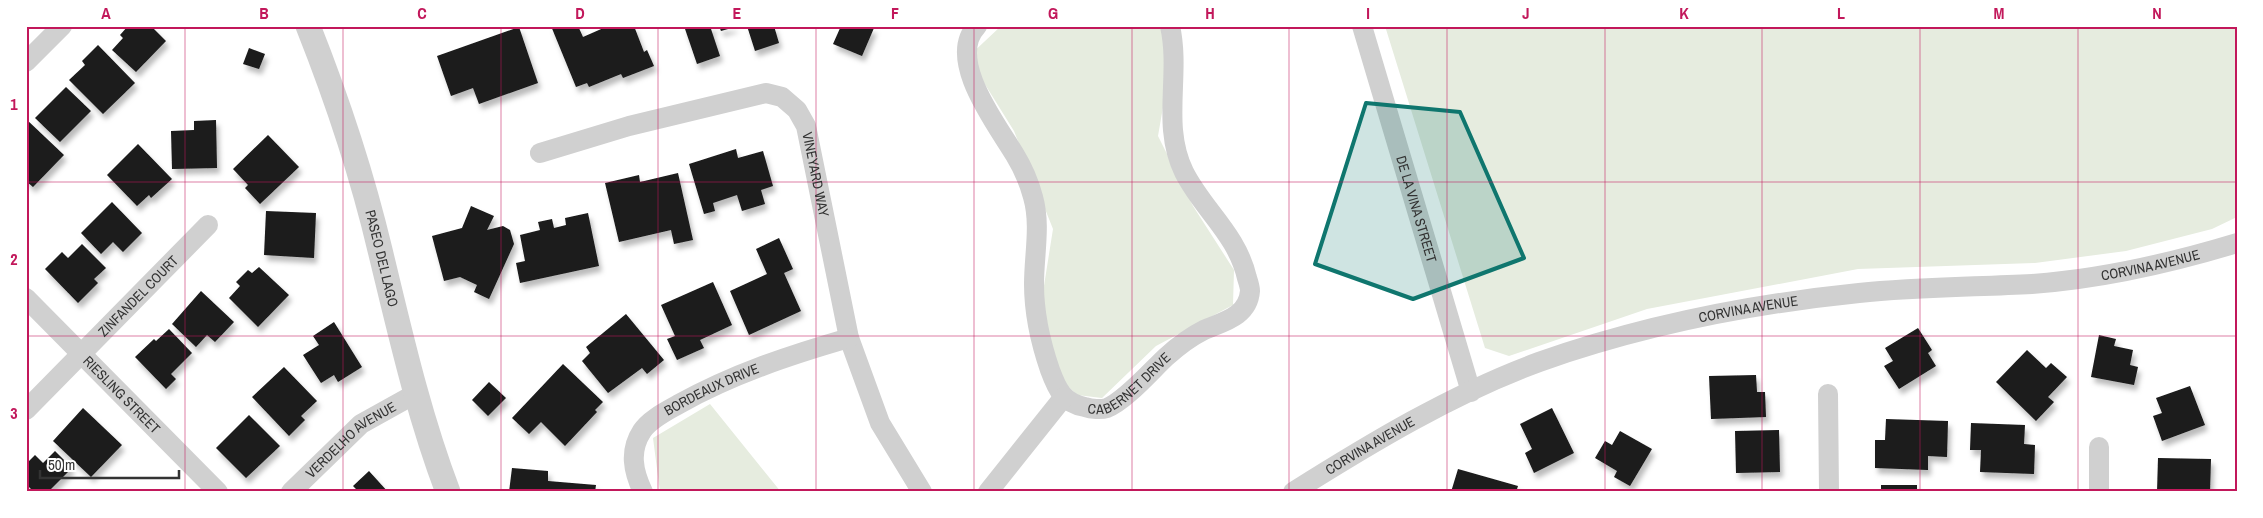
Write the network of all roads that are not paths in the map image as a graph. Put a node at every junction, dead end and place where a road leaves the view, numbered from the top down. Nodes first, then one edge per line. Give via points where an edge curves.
1 (62, 26) edge
2 (308, 26) edge
3 (977, 26) edge
4 (1170, 26) edge
5 (1362, 26) edge
6 (26, 62) edge
7 (540, 153) dead end
8 (208, 225) dead end
9 (2237, 243) edge
10 (26, 298) edge
11 (849, 338) junction
12 (82, 354) junction
13 (1471, 392) junction
14 (415, 394) junction
15 (1828, 394) dead end
16 (1063, 398) junction
17 (26, 410) edge
18 (2099, 447) dead end
19 (218, 492) edge
20 (291, 492) edge
21 (448, 492) edge
22 (643, 492) edge
23 (922, 492) edge
24 (988, 492) edge
25 (1293, 492) edge
26 (1829, 492) edge
27 (2099, 492) edge

1 - 6 street
2 - 14 street, PASEO DEL LAGO via 354,155
3 - 16 street, CABERNET DRIVE via 968,41 976,91 1026,175 1034,200 1038,223 1034,287 1036,317 1040,344 1055,386
4 - 16 street, CABERNET DRIVE via 1173,49 1172,140 1196,193 1222,224 1237,250 1250,291 1236,318 1203,331 1177,347 1119,402 1105,409 1090,409 1073,405
5 - 13 street, DE LA VINA STREET
7 - 11 street, VINEYARD WAY via 629,126 742,98 766,93 782,97 797,110 806,126
8 - 12 street, ZINFANDEL COURT
9 - 13 street, CORVINA AVENUE via 2184,258 2078,278 2034,284 1860,293 1719,314 1593,345 1537,363
10 - 12 street, RIESLING STREET
11 - 22 street, BORDEAUX DRIVE via 751,370 664,412 643,429 635,444 635,476
11 - 23 street, VINEYARD WAY via 880,423
12 - 17 street, ZINFANDEL COURT
12 - 19 street, RIESLING STREET
13 - 25 street, CORVINA AVENUE via 1398,428
14 - 20 street, VERDELHO AVENUE via 361,424
14 - 21 street, PASEO DEL LAGO
15 - 26 street
16 - 24 street
18 - 27 street

